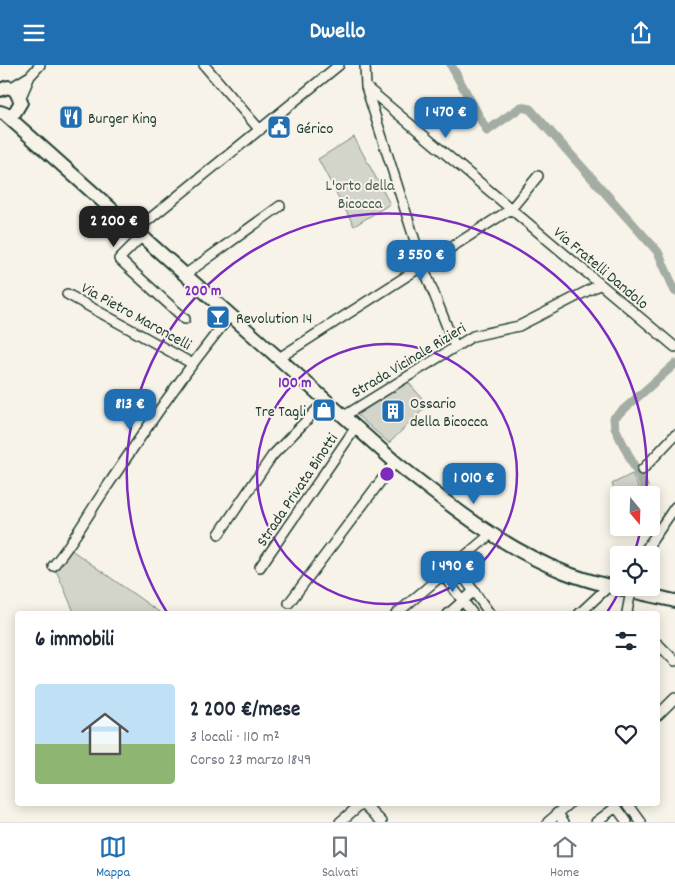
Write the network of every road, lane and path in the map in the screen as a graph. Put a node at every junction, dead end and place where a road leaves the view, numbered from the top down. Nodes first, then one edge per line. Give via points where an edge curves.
1 (40, 65) edge
2 (204, 65) edge
3 (339, 65) edge
4 (365, 65) edge
5 (30, 76) junction
6 (366, 87) junction
7 (5, 88) edge
8 (21, 98) junction
9 (3, 114) edge
10 (260, 131) junction
11 (36, 140) junction
12 (538, 176) dead end
13 (280, 206) dead end
14 (511, 209) junction
15 (139, 233) junction
16 (424, 266) junction
17 (186, 275) junction
18 (599, 285) junction
19 (67, 294) dead end
20 (231, 315) junction
21 (185, 319) dead end
22 (455, 347) junction
23 (675, 347) edge
24 (279, 359) junction
25 (192, 363) junction
26 (326, 400) junction
27 (344, 416) junction
28 (356, 427) junction
29 (675, 435) edge
30 (395, 462) junction
31 (642, 470) dead end
32 (675, 507) edge
33 (219, 534) dead end
34 (491, 534) junction
35 (648, 546) edge
36 (53, 566) dead end
37 (260, 567) dead end
38 (460, 572) dead end
39 (443, 575) junction
40 (610, 585) edge
41 (474, 591) junction
42 (610, 594) edge
43 (622, 596) edge
44 (654, 596) edge
45 (463, 601) junction
46 (675, 601) edge
47 (289, 603) dead end
48 (400, 611) edge
49 (451, 611) edge
50 (471, 611) edge
51 (488, 611) edge
52 (583, 611) edge
53 (627, 611) edge
54 (660, 645) edge
55 (675, 661) edge
56 (675, 698) edge
57 (660, 713) edge
58 (360, 806) edge
59 (365, 806) edge
60 (566, 806) edge
61 (614, 806) edge
62 (616, 806) edge
63 (629, 806) edge
64 (557, 813) junction
65 (340, 822) edge
66 (382, 822) edge
67 (548, 822) edge
68 (564, 822) edge
69 (596, 822) edge
70 (627, 822) edge
71 (641, 822) edge

1 - 5 street
2 - 10 street
3 - 10 street
4 - 6 street
5 - 7 street
5 - 8 street
6 - 14 street, Via Fratelli Dandolo
6 - 16 street
7 - 8 main road via 16,90
8 - 9 main road via 15,112
8 - 11 main road via 24,117
9 - 11 main road
10 - 15 street
11 - 15 main road
12 - 14 street
13 - 17 street
14 - 16 street
14 - 18 street, Via Fratelli Dandolo
15 - 17 main road
15 - 21 street via 119,259
16 - 22 street
16 - 24 street
17 - 20 main road
18 - 22 street, Strada Vicinale Rizieri via 519,326 472,336
18 - 23 street, Via Fratelli Dandolo
19 - 25 street, Via Pietro Maroncelli
20 - 24 main road
20 - 25 street
22 - 27 street, Strada Vicinale Rizieri
24 - 26 main road
25 - 36 street
26 - 27 main road
26 - 33 street via 272,456
27 - 28 main road
28 - 30 main road
28 - 37 street, Strada Privata Binotti
29 - 31 street
30 - 34 main road
30 - 47 street
32 - 35 street
34 - 39 street
34 - 40 main road via 565,572
38 - 41 street
39 - 45 street
39 - 48 street
41 - 45 street
41 - 51 street
42 - 52 street
43 - 53 street
44 - 46 main road
45 - 49 street
45 - 50 street
54 - 55 street
56 - 57 street
58 - 65 street
59 - 66 street
60 - 64 street
61 - 69 street
62 - 70 street
63 - 71 street
64 - 67 street
64 - 68 street

